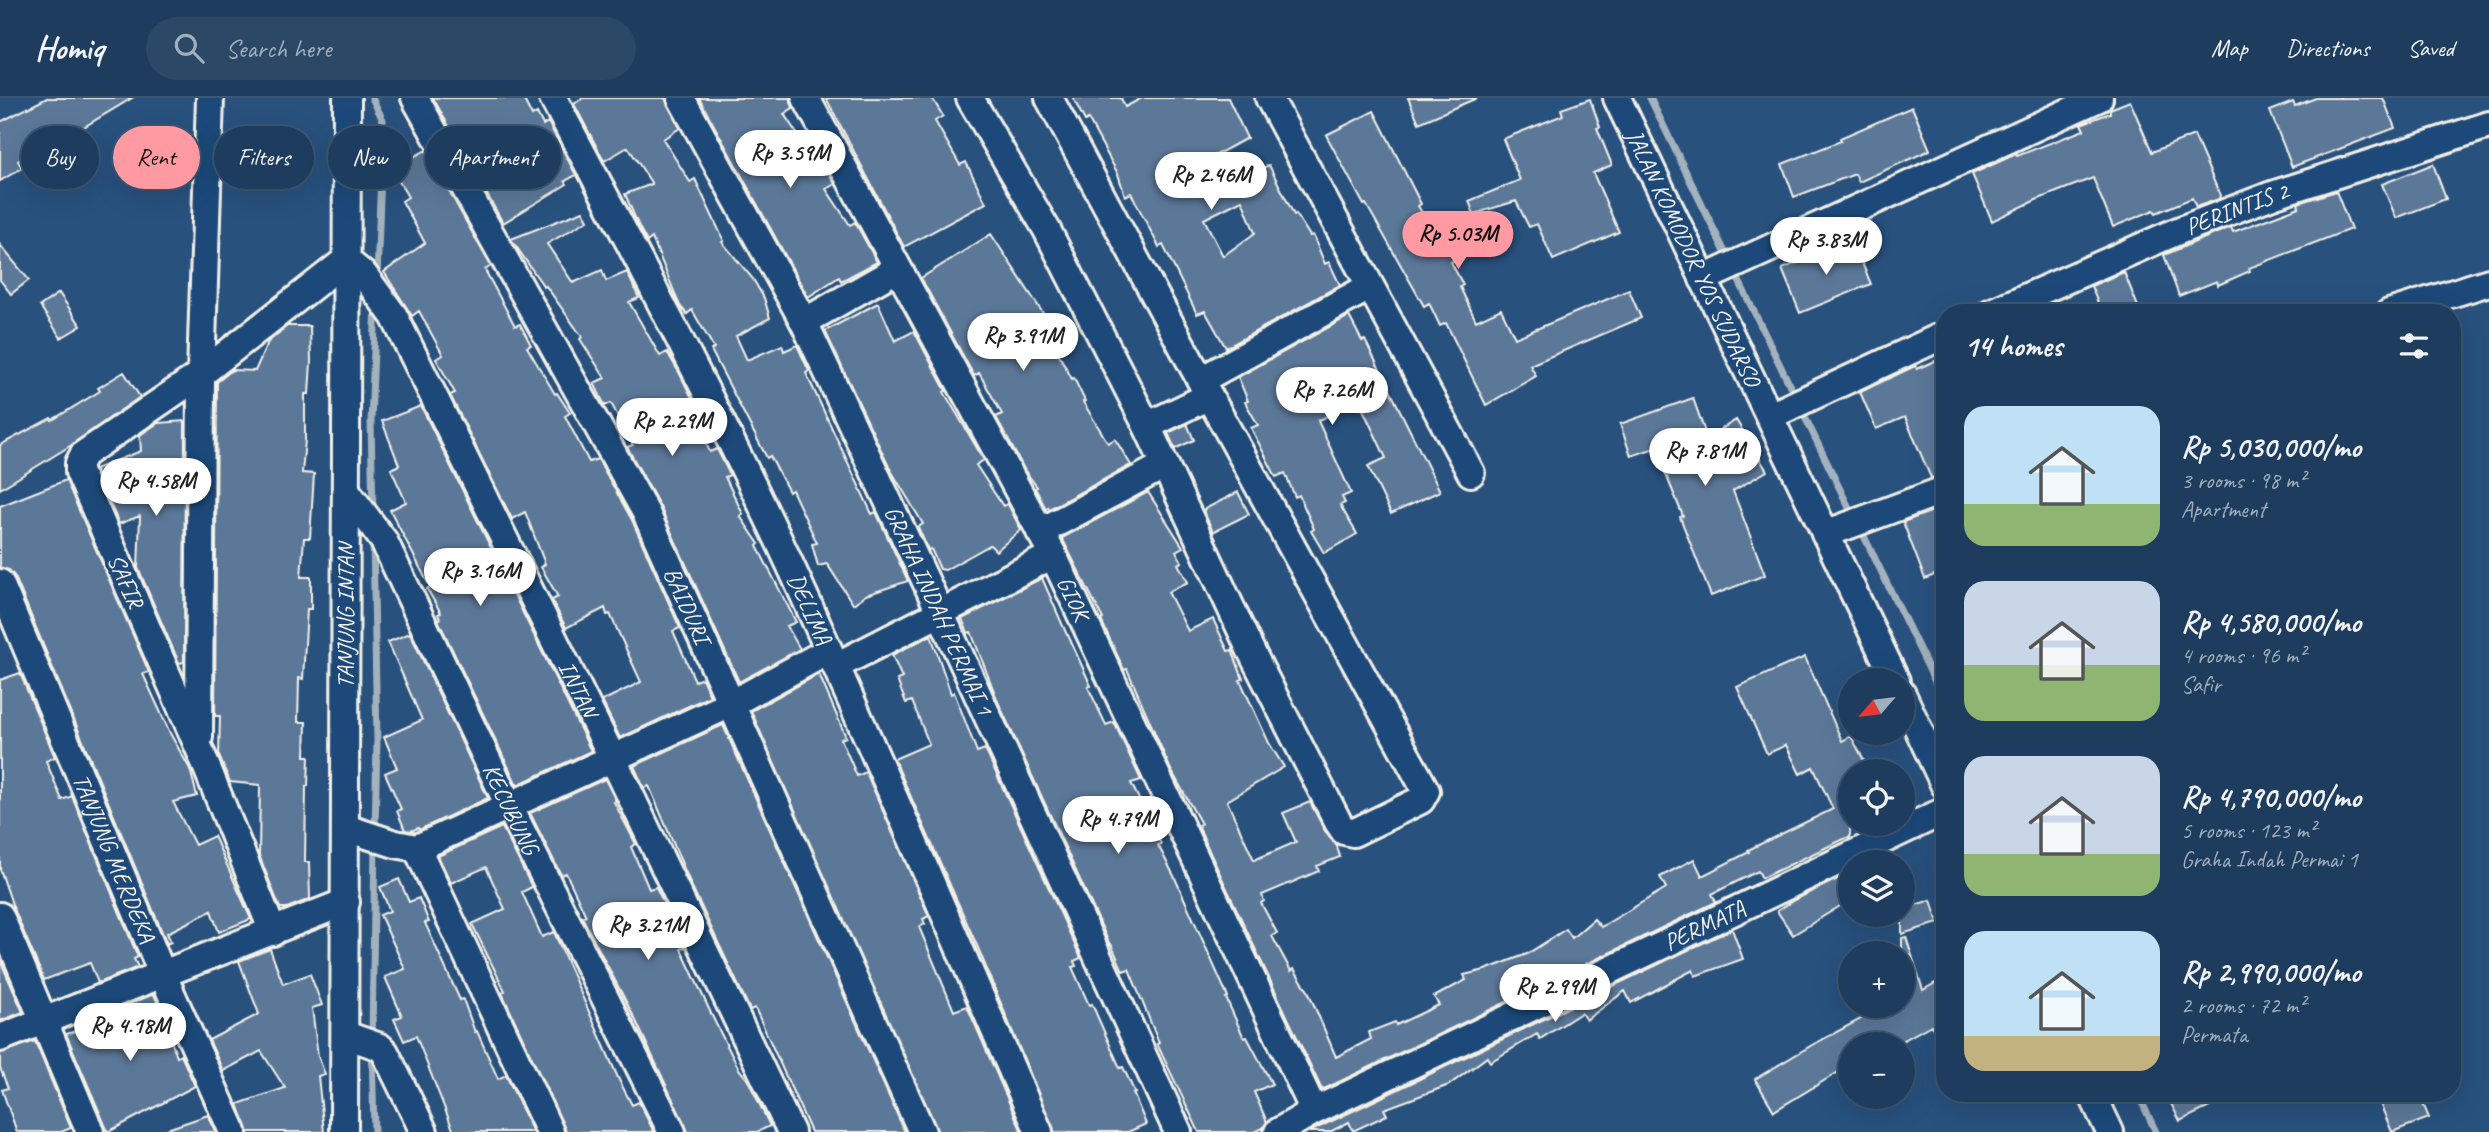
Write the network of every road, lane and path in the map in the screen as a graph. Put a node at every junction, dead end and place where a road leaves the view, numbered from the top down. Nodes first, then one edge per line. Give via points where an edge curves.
1 (209, 98) edge
2 (347, 98) edge
3 (415, 98) edge
4 (554, 98) edge
5 (681, 98) edge
6 (806, 98) edge
7 (970, 98) edge
8 (1049, 98) edge
9 (1269, 98) edge
10 (1617, 98) edge
11 (2099, 98) edge
12 (2489, 125) edge
13 (355, 267) junction
14 (897, 269) junction
15 (1713, 274) junction
16 (2489, 282) edge
17 (1369, 286) junction
18 (2011, 304) edge
19 (2418, 304) edge
20 (804, 322) junction
21 (1936, 339) edge
22 (201, 374) junction
23 (1205, 388) junction
24 (1781, 412) junction
25 (1147, 426) junction
26 (1165, 465) junction
27 (1471, 473) dead end
28 (1936, 493) edge
29 (352, 497) junction
30 (1836, 530) junction
31 (1040, 532) junction
32 (1053, 555) junction
33 (0, 583) edge
34 (940, 611) junction
35 (832, 659) junction
36 (1891, 668) edge
37 (731, 704) junction
38 (1915, 722) edge
39 (199, 748) junction
40 (613, 759) junction
41 (1936, 766) edge
42 (509, 806) junction
43 (1936, 815) edge
44 (355, 831) junction
45 (406, 846) junction
46 (346, 902) junction
47 (0, 916) edge
48 (273, 932) junction
49 (162, 974) junction
50 (44, 1020) junction
51 (0, 1038) edge
52 (362, 1041) junction
53 (2096, 1102) edge
54 (1314, 1111) junction
55 (90, 1132) edge
56 (233, 1132) edge
57 (344, 1132) edge
58 (424, 1132) edge
59 (550, 1132) edge
60 (672, 1132) edge
61 (791, 1132) edge
62 (922, 1132) edge
63 (1039, 1132) edge
64 (1178, 1132) edge
65 (1278, 1132) edge
66 (2110, 1132) edge

1 - 22 street
2 - 13 street, TANJUNG INTAN
3 - 37 street, BAIDURI via 646,513
4 - 35 street, DELIMA via 661,300
5 - 20 street, GRAHA INDAH PERMAI 1
6 - 14 street, GIOK
7 - 25 street via 1047,230
8 - 23 street
9 - 17 street
10 - 15 street, JALAN KOMODOR YOS SUDARSO
11 - 15 street
12 - 18 street, PERINTIS 2 via 2272,195
13 - 22 street, SAFIR
13 - 29 street, TANJUNG INTAN
13 - 40 street, INTAN via 394,316
14 - 20 street
14 - 31 street, GIOK
15 - 24 street, JALAN KOMODOR YOS SUDARSO
16 - 19 street
17 - 23 street
17 - 27 street
20 - 34 street, GRAHA INDAH PERMAI 1
21 - 24 street
22 - 39 street
22 - 39 street, SAFIR via 84,454 79,463
23 - 25 street
23 - 26 street via 1426,791 1421,800 1353,833 1344,831 1250,649
24 - 30 street, JALAN KOMODOR YOS SUDARSO
25 - 26 street
26 - 31 street
28 - 30 street
29 - 42 street, KECUBUNG via 384,541
29 - 44 street, TANJUNG INTAN
30 - 36 street, JALAN KOMODOR YOS SUDARSO
31 - 32 street, GIOK
32 - 34 street
32 - 54 street, GIOK
33 - 49 street, TANJUNG MERDEKA
34 - 35 street
34 - 64 street, GRAHA INDAH PERMAI 1
35 - 37 street
35 - 63 street, DELIMA
37 - 40 street
37 - 62 street, BAIDURI
38 - 41 street
39 - 48 street, SAFIR
40 - 42 street
40 - 61 street, INTAN
42 - 45 street
42 - 60 street, KECUBUNG
43 - 54 street, PERMATA
44 - 45 street
44 - 46 street, TANJUNG INTAN
45 - 59 street
46 - 48 street
46 - 52 street, TANJUNG INTAN
47 - 50 street
48 - 49 street
49 - 50 street
49 - 56 street, TANJUNG MERDEKA
50 - 51 street
50 - 55 street
52 - 57 street, TANJUNG INTAN
52 - 58 street via 390,1061
53 - 66 street
54 - 65 street, PERMATA

